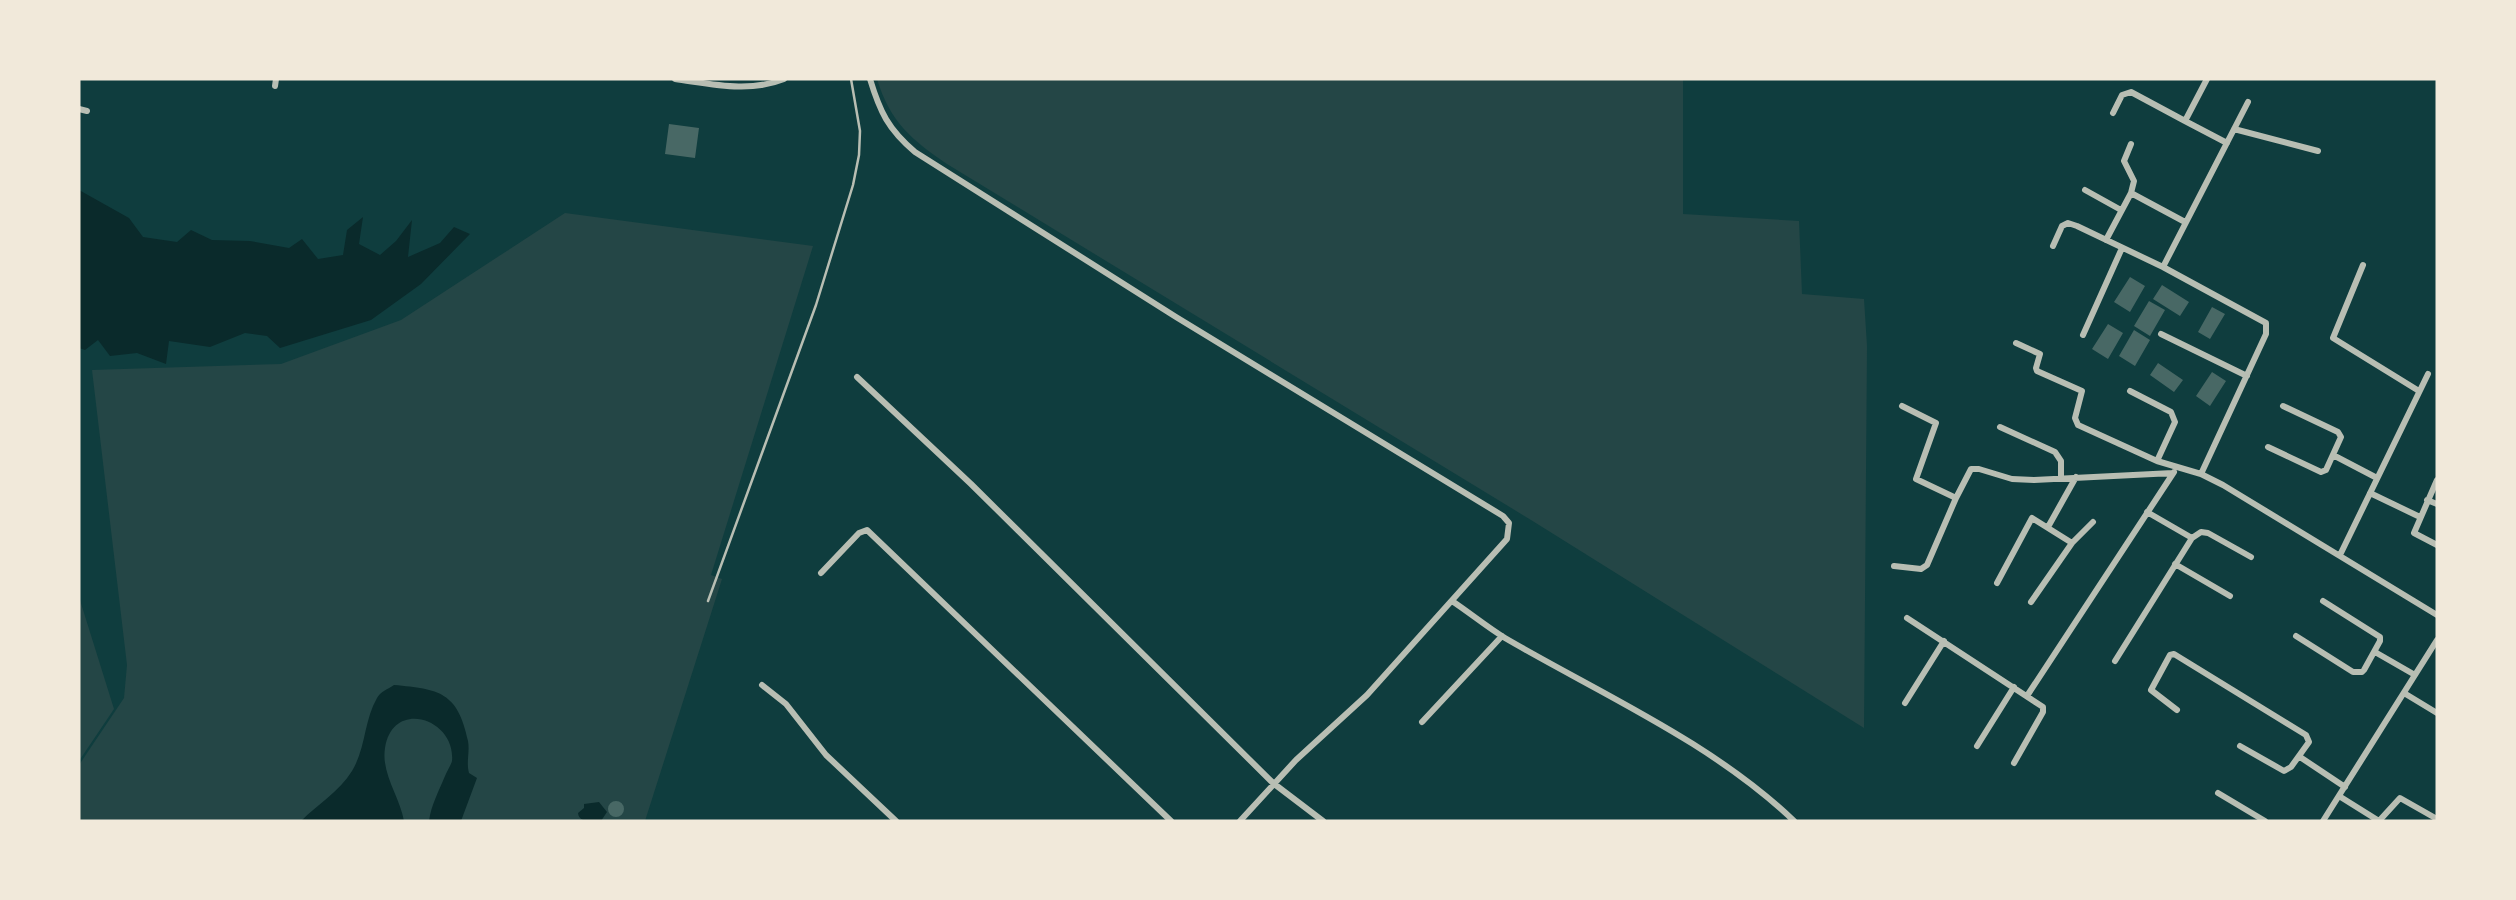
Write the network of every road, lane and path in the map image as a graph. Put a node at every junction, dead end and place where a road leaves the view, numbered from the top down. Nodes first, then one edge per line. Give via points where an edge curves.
1 (675, 79) edge
2 (784, 79) edge
3 (851, 79) edge
4 (870, 79) edge
5 (2207, 79) edge
6 (2248, 102) dead end
7 (79, 109) edge
8 (87, 111) dead end
9 (2113, 113) dead end
10 (2185, 121) junction
11 (2234, 129) junction
12 (2227, 143) junction
13 (2131, 144) dead end
14 (2318, 151) dead end
15 (2085, 190) dead end
16 (2131, 193) junction
17 (2121, 210) junction
18 (2185, 222) junction
19 (2106, 240) junction
20 (2053, 246) dead end
21 (2122, 248) junction
22 (2363, 265) dead end
23 (2163, 267) junction
24 (2161, 334) dead end
25 (2083, 335) dead end
26 (2016, 343) dead end
27 (2428, 374) dead end
28 (2247, 376) junction
29 (857, 377) dead end
30 (2130, 391) dead end
31 (2419, 391) junction
32 (1902, 406) dead end
33 (2283, 406) dead end
34 (2000, 427) dead end
35 (2268, 447) dead end
36 (2333, 455) junction
37 (2157, 461) junction
38 (2175, 470) junction
39 (2201, 474) junction
40 (2076, 477) junction
41 (2061, 478) junction
42 (2377, 478) junction
43 (2437, 480) edge
44 (2370, 493) junction
45 (1955, 498) junction
46 (2427, 500) junction
47 (2437, 504) edge
48 (2147, 512) junction
49 (2420, 517) junction
50 (2093, 522) dead end
51 (2048, 527) junction
52 (2192, 538) junction
53 (2072, 542) junction
54 (2437, 545) edge
55 (2340, 555) junction
56 (2251, 557) dead end
57 (2175, 564) junction
58 (1894, 566) dead end
59 (821, 573) dead end
60 (1997, 583) dead end
61 (2230, 596) dead end
62 (708, 601) dead end
63 (1452, 601) junction
64 (2323, 601) dead end
65 (2031, 602) dead end
66 (2437, 615) edge
67 (1907, 618) dead end
68 (1502, 636) junction
69 (2296, 636) dead end
70 (2437, 640) edge
71 (1944, 641) junction
72 (2375, 652) junction
73 (2115, 661) dead end
74 (2415, 675) junction
75 (762, 685) dead end
76 (2014, 687) junction
77 (2404, 693) junction
78 (2027, 696) junction
79 (1905, 703) dead end
80 (2177, 710) dead end
81 (2437, 713) edge
82 (1422, 722) dead end
83 (1977, 746) dead end
84 (2240, 746) dead end
85 (2300, 757) junction
86 (2014, 763) dead end
87 (1273, 783) junction
88 (2345, 787) junction
89 (2218, 793) dead end
90 (2339, 796) junction
91 (2437, 820) edge
92 (896, 821) edge
93 (1171, 821) edge
94 (1240, 821) edge
95 (1323, 821) edge
96 (1794, 821) edge
97 (2265, 821) edge
98 (2323, 821) edge
99 (2379, 821) edge

1 - 2 street via 745,87
3 - 62 lane via 860,131 853,184 816,305
4 - 63 street via 886,122 915,152 1503,516 1509,523 1507,539
5 - 10 street
6 - 11 street
7 - 8 street
9 - 10 street via 2122,95 2131,92
10 - 12 street
11 - 12 street
11 - 14 street
12 - 18 street
13 - 16 street via 2124,161 2134,181
15 - 17 street
16 - 17 street
16 - 18 street
17 - 19 street
18 - 23 street
19 - 20 street via 2065,223
19 - 21 street
21 - 23 street
21 - 25 street
22 - 31 street via 2333,338
23 - 28 street via 2266,323 2266,334
24 - 28 street
26 - 37 street via 2040,354 2037,371 2082,391 2075,418 2078,425
27 - 31 street
28 - 39 street
29 - 87 street
30 - 37 street via 2174,416
31 - 42 street
32 - 45 street via 1936,423 1916,479
33 - 36 street via 2339,432
34 - 41 street via 2055,452 2061,461
35 - 36 street via 2321,472
36 - 42 street
37 - 38 street
38 - 39 street
38 - 40 street
38 - 48 street
39 - 55 street
40 - 41 street
40 - 51 street
41 - 45 street via 2012,479 1974,468
42 - 44 street
43 - 46 street
44 - 49 street
44 - 55 street
45 - 58 street via 1927,565 1921,569
46 - 47 street
46 - 49 street
48 - 52 street
48 - 78 street
49 - 54 street via 2414,533
50 - 53 street
51 - 53 street
51 - 60 street via 2030,520
52 - 56 street via 2208,533
52 - 57 street
53 - 65 street
55 - 66 street
57 - 61 street
57 - 73 street
59 - 93 street via 867,530
63 - 68 street
63 - 87 street via 1367,695
64 - 72 street via 2377,635 2380,641
67 - 71 street
68 - 82 street
68 - 96 street via 1706,753
69 - 72 street via 2357,673
70 - 74 street
71 - 76 street
71 - 79 street
72 - 74 street
74 - 77 street
75 - 92 street via 786,704 826,755
76 - 78 street
76 - 83 street
77 - 81 street
77 - 88 street
78 - 86 street via 2043,707 2043,712
80 - 85 street via 2151,690 2174,654 2306,736 2309,742
84 - 85 street via 2284,771
85 - 88 street
87 - 94 street
87 - 95 street
88 - 90 street
89 - 97 street
90 - 98 street
90 - 99 street
91 - 99 street via 2400,798

